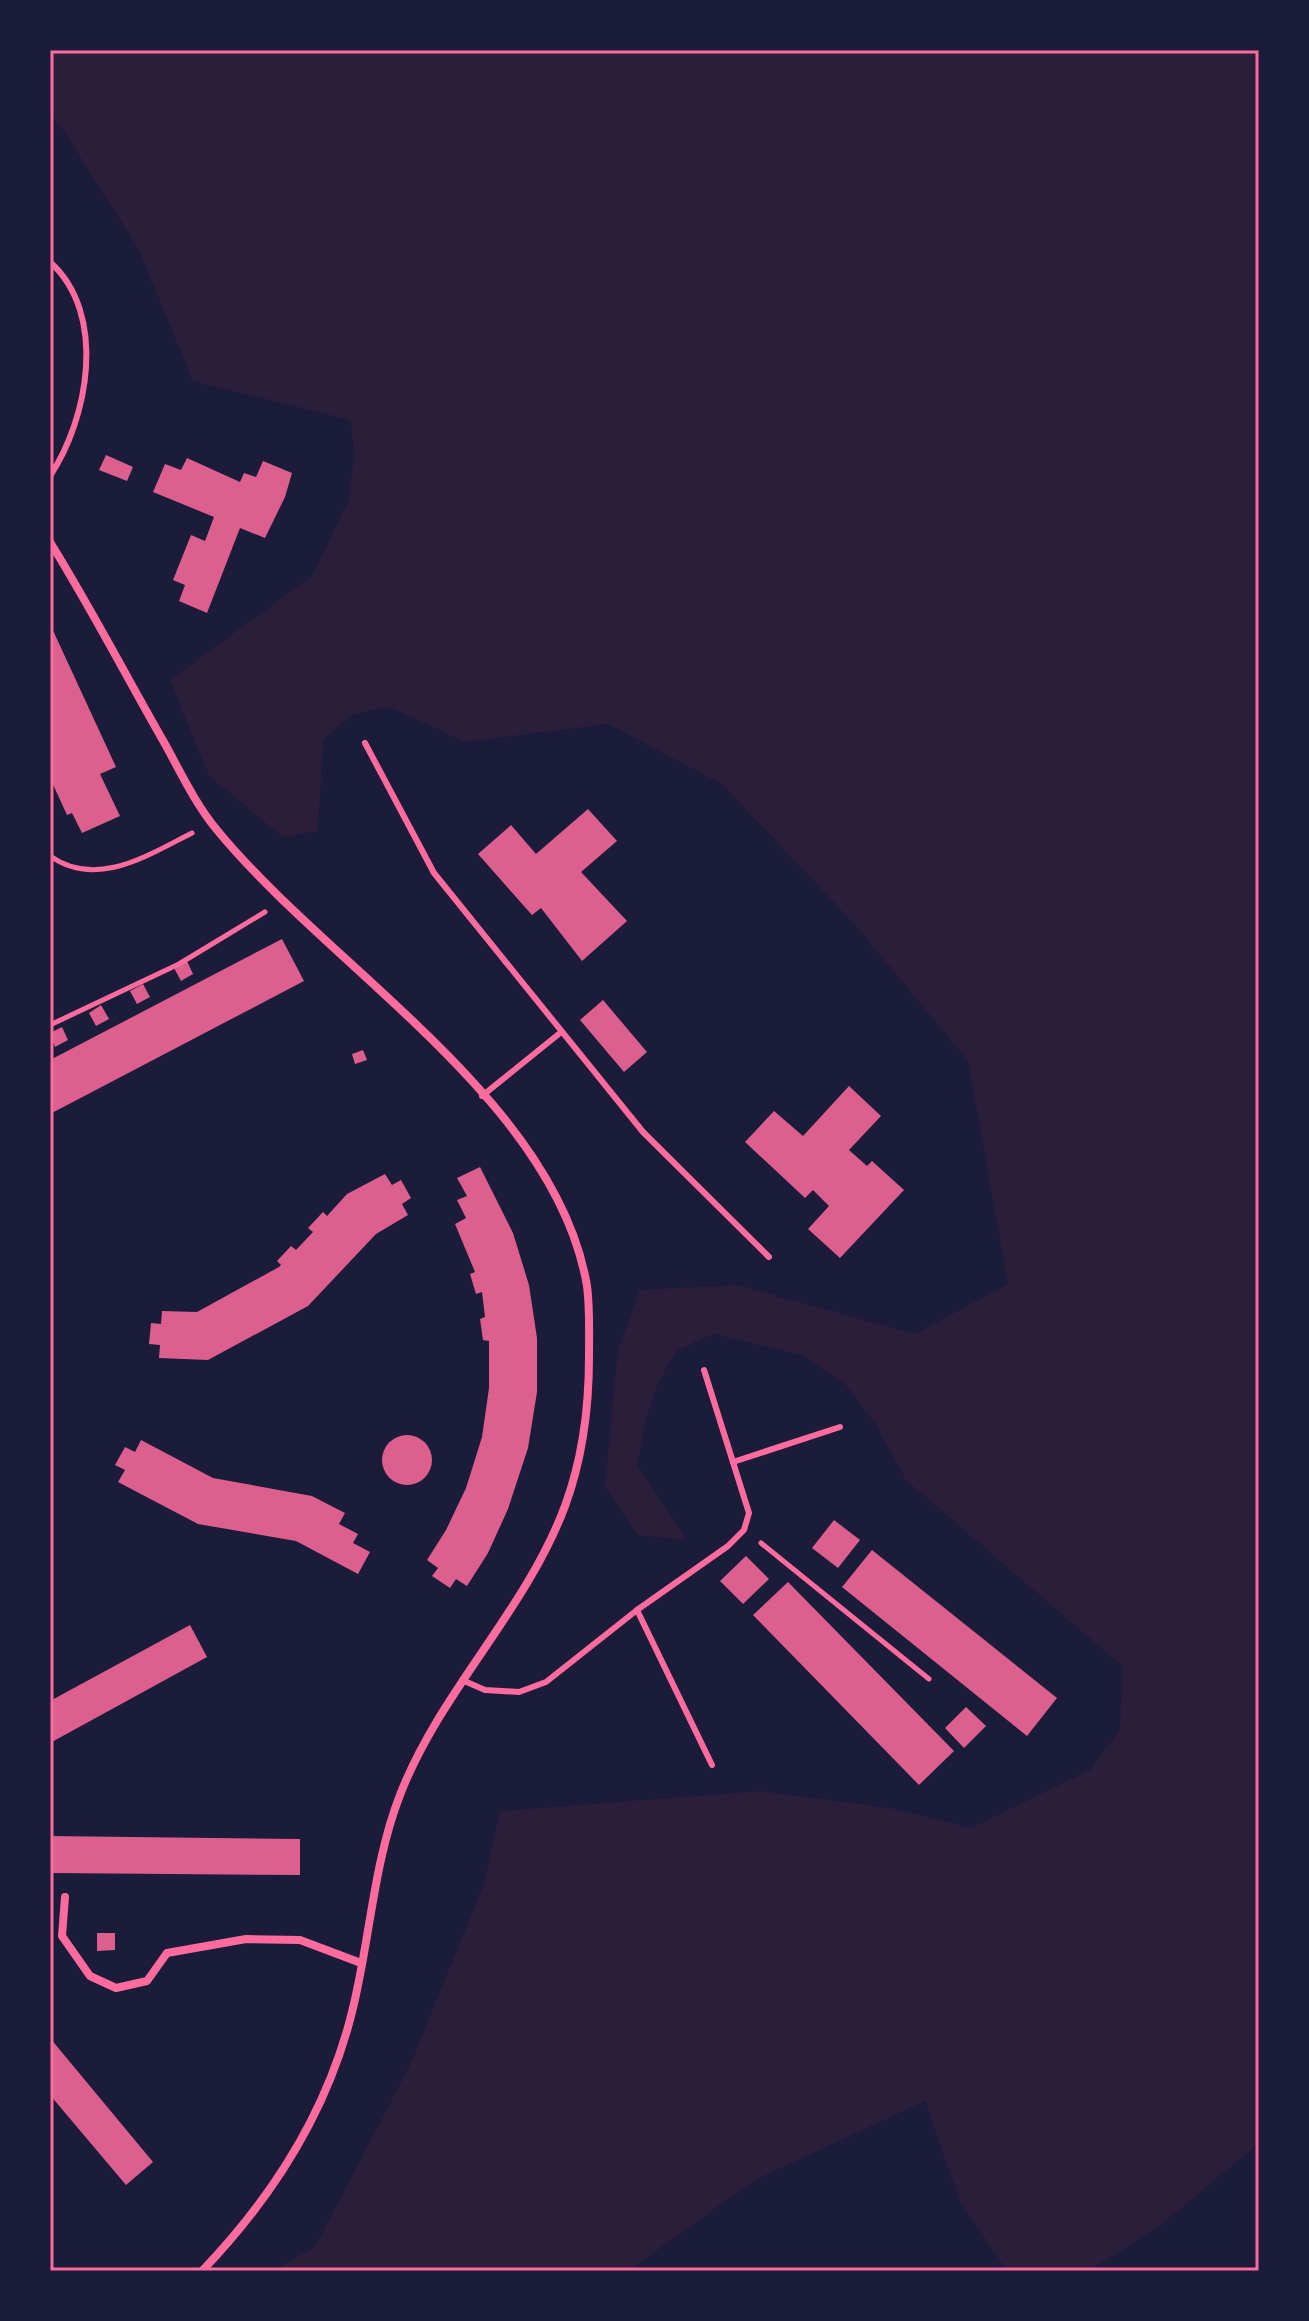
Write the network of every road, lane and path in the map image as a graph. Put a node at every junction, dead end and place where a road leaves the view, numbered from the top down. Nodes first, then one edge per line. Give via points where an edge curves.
1 (50, 262) edge
2 (50, 476) edge
3 (50, 542) edge
4 (365, 743) dead end
5 (211, 823) junction
6 (50, 856) edge
7 (281, 902) junction
8 (50, 1025) edge
9 (560, 1033) junction
10 (482, 1096) junction
11 (769, 1257) dead end
12 (704, 1370) dead end
13 (840, 1427) dead end
14 (733, 1462) junction
15 (744, 1530) junction
16 (637, 1610) junction
17 (929, 1679) dead end
18 (462, 1680) junction
19 (712, 1765) dead end
20 (65, 1897) dead end
21 (361, 1963) junction
22 (202, 2271) edge

1 - 2 lane via 78,304 86,348 75,427
3 - 5 street
4 - 9 lane via 434,873
5 - 6 path via 140,859 105,870 81,870
5 - 7 street
7 - 8 path via 179,964
7 - 10 street via 324,937
9 - 10 lane
9 - 11 lane via 643,1132
10 - 18 street via 539,1167 562,1208 587,1288 589,1365 587,1409 565,1505 539,1561
12 - 14 lane
13 - 14 lane
14 - 15 lane via 749,1513
15 - 16 lane
15 - 17 path
16 - 18 lane via 546,1682 519,1692 485,1690
16 - 19 lane
18 - 21 street via 432,1726 397,1801
20 - 21 street via 62,1936 90,1976 116,1988 147,1981 167,1953 246,1939 300,1940
21 - 22 street via 328,2085 300,2145 247,2223

